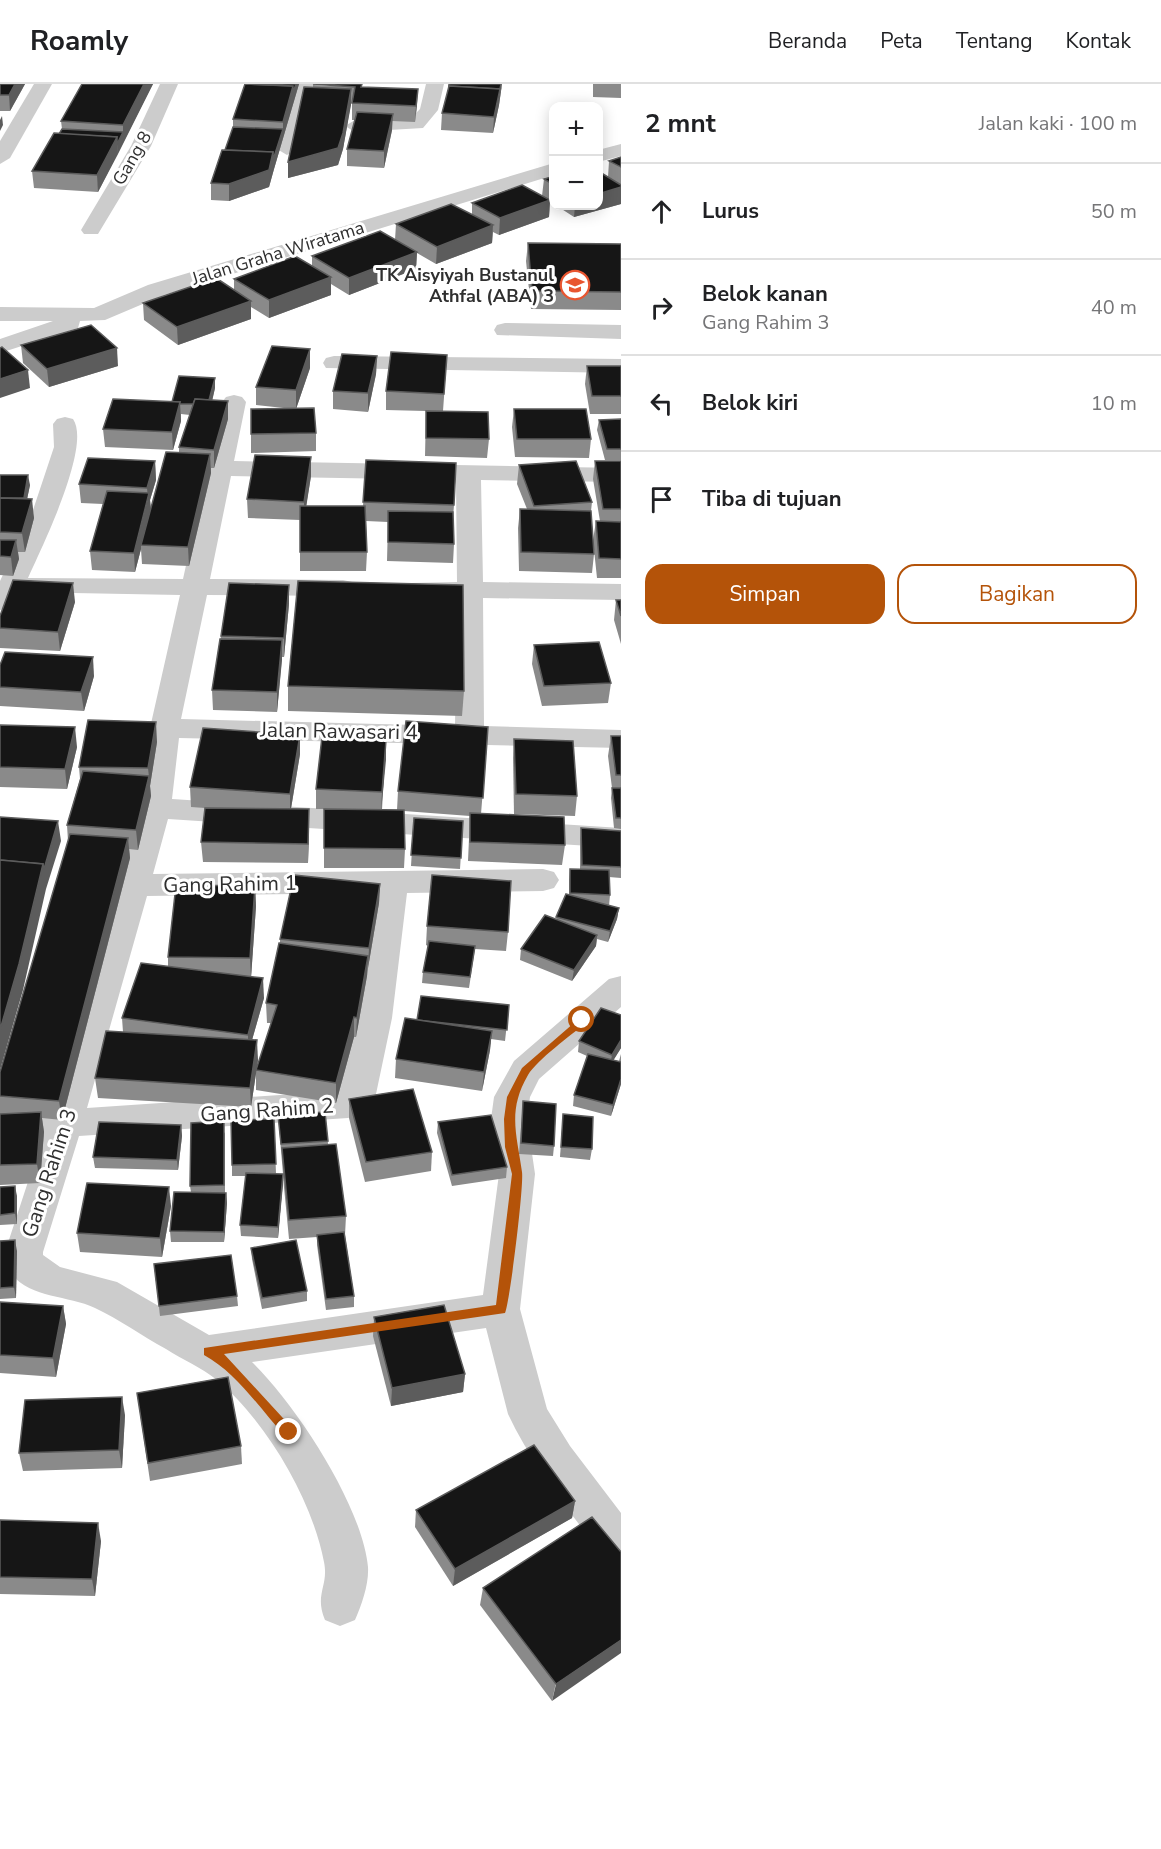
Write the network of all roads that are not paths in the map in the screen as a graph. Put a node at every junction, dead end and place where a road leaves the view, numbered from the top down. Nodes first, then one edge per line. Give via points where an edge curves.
1 (43, 84) edge
2 (170, 84) edge
3 (306, 84) edge
4 (435, 84) edge
5 (355, 126) edge
6 (287, 149) dead end
7 (621, 150) edge
8 (603, 155) edge
9 (0, 158) edge
10 (549, 171) edge
11 (91, 230) dead end
12 (0, 314) edge
13 (97, 315) junction
14 (505, 330) dead end
15 (621, 332) edge
16 (0, 346) edge
17 (334, 363) dead end
18 (621, 366) edge
19 (234, 402) dead end
20 (65, 424) dead end
21 (219, 468) junction
22 (468, 473) junction
23 (621, 475) edge
24 (196, 587) junction
25 (363, 589) edge
26 (399, 589) edge
27 (470, 590) junction
28 (621, 592) edge
29 (6, 594) edge
30 (165, 728) junction
31 (468, 734) junction
32 (621, 739) edge
33 (156, 808) junction
34 (621, 838) edge
35 (543, 880) dead end
36 (393, 882) junction
37 (133, 885) junction
38 (621, 988) edge
39 (65, 1124) junction
40 (0, 1128) edge
41 (501, 1310) junction
42 (208, 1352) junction
43 (621, 1546) edge
44 (340, 1605) dead end

1 - 9 street
2 - 11 street, Gang 8 via 141,146
3 - 6 street
4 - 5 street via 429,110 416,124
7 - 8 street
10 - 13 street, Jalan Graha Wiratama via 156,290
12 - 13 street, Jalan Graha Wiratama
13 - 16 street
14 - 15 street
17 - 18 street
19 - 21 street, Gang Rahim 3
20 - 29 street via 66,447 45,513
21 - 22 street
21 - 24 street, Gang Rahim 3
22 - 23 street
22 - 27 street
24 - 25 street
24 - 29 street
24 - 30 street, Gang Rahim 3
26 - 27 street
27 - 28 street
27 - 31 street
30 - 31 street, Jalan Rawasari 4
30 - 33 street, Gang Rahim 3
31 - 32 street, Jalan Rawasari 4
33 - 34 street
33 - 37 street, Gang Rahim 3
35 - 36 street, Gang Rahim 1
36 - 37 street, Gang Rahim 1
36 - 39 street, Gang Rahim 2 via 375,1018 354,1100 348,1104
37 - 39 street, Gang Rahim 3
38 - 41 street via 526,1070 517,1083 509,1119 517,1174
39 - 40 street
39 - 42 street, Gang Rahim 3 via 24,1252 25,1263 50,1280 103,1293
41 - 42 street
41 - 43 street via 528,1414 555,1459
42 - 44 street via 240,1376 289,1432 333,1518 346,1566

